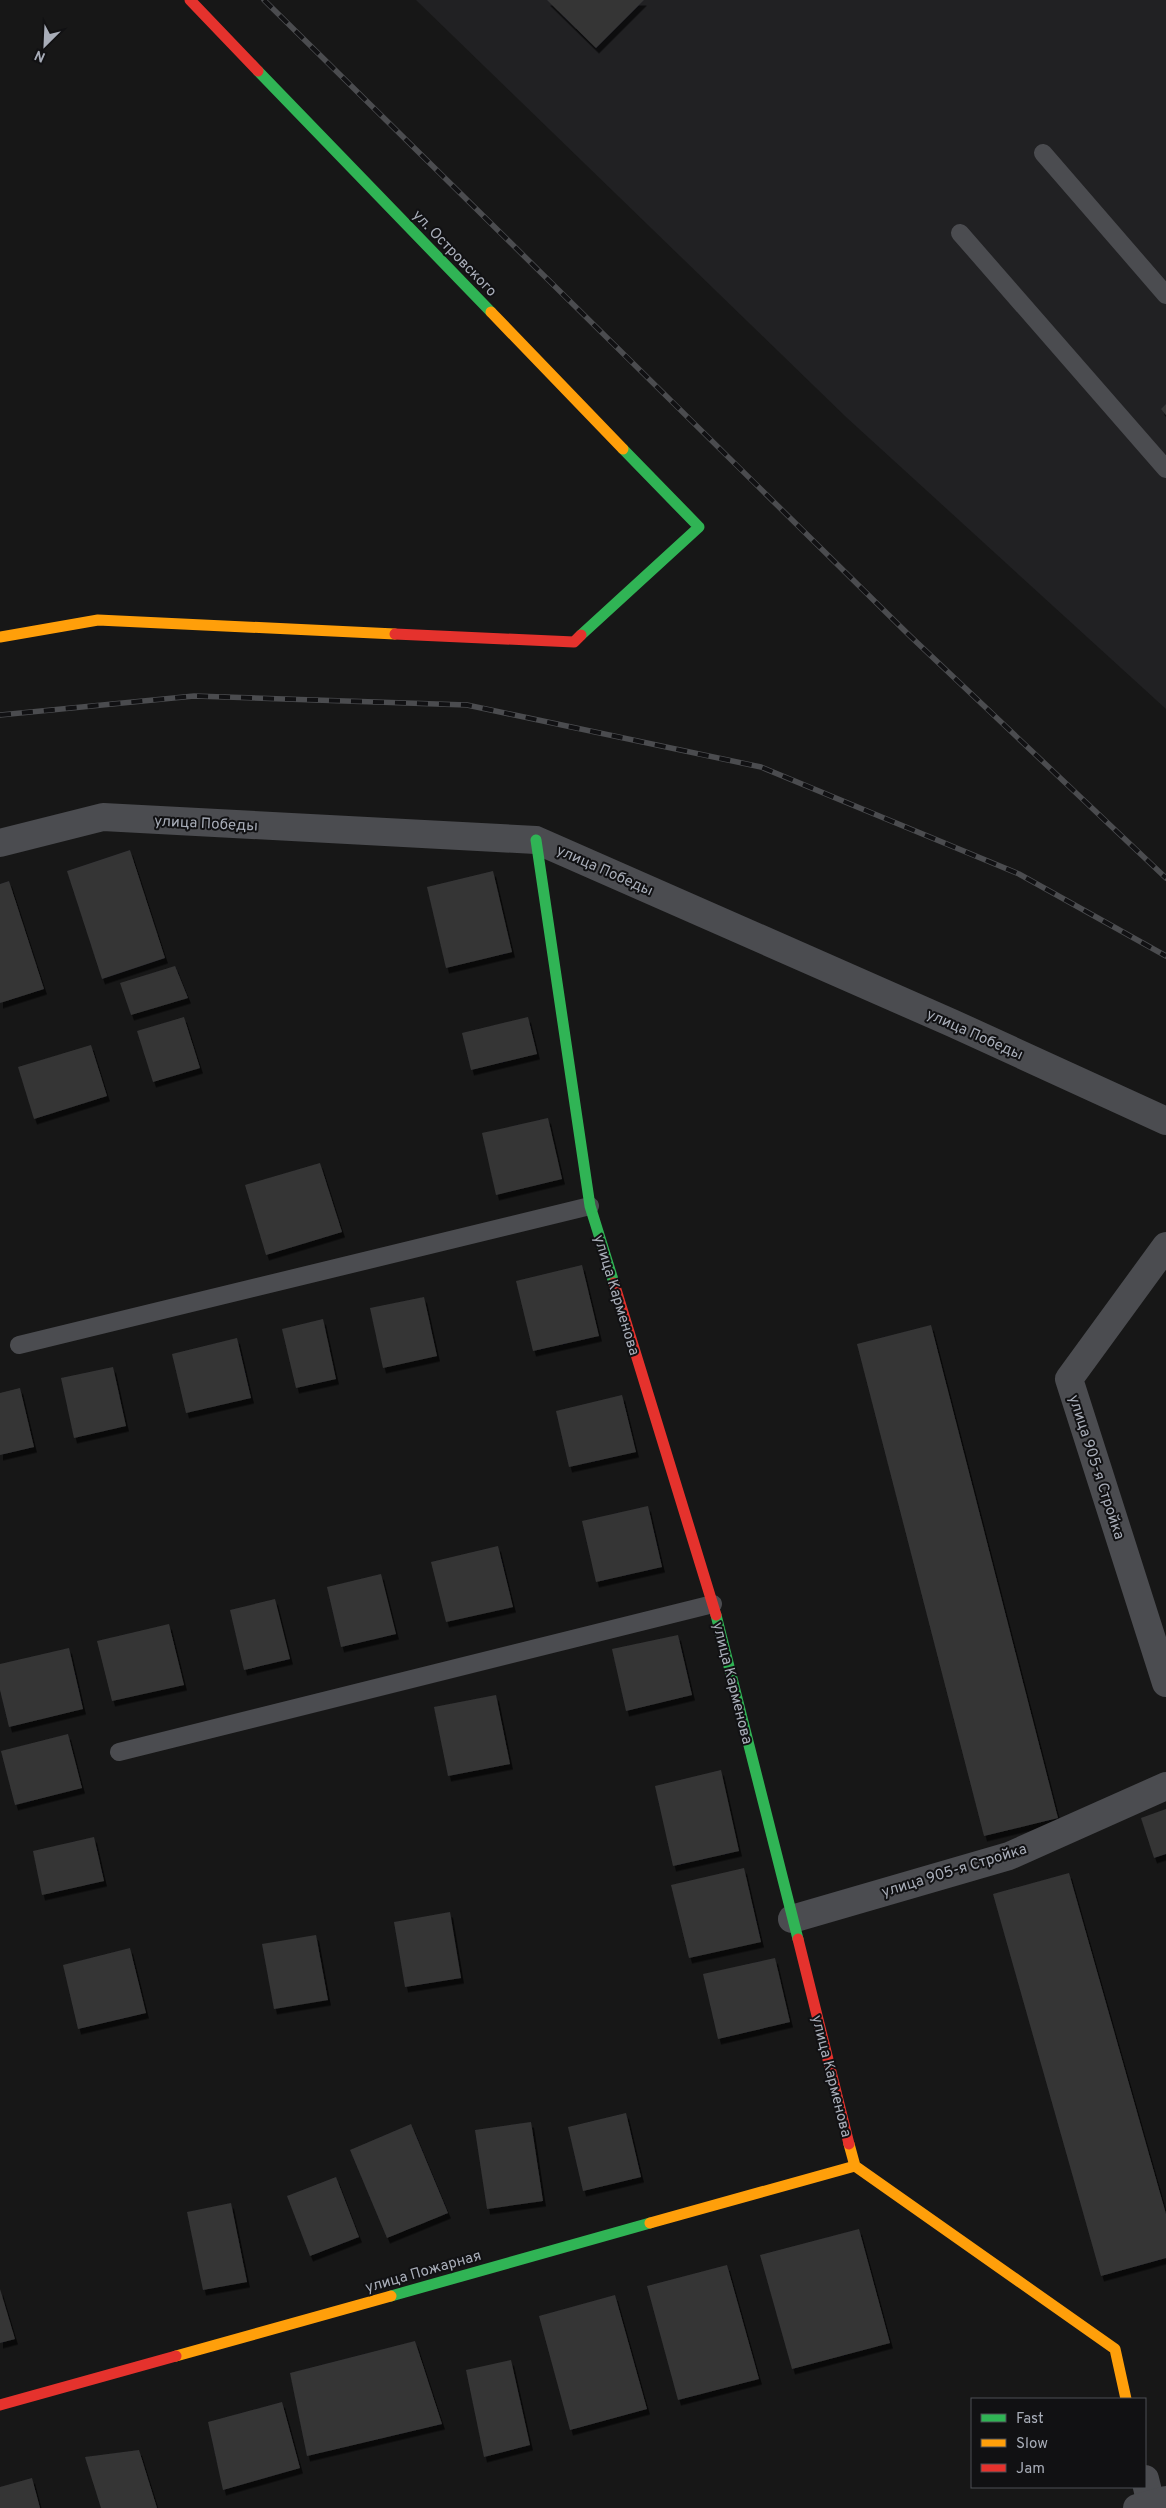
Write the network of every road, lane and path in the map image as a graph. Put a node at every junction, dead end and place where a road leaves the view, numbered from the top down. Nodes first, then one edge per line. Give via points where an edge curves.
1 (190, 0) edge
2 (1043, 153) dead end
3 (960, 233) dead end
4 (1166, 296) edge
5 (1166, 469) edge
6 (0, 637) edge
7 (536, 840) junction
8 (0, 843) edge
9 (1166, 1120) edge
10 (590, 1206) junction
11 (1166, 1246) edge
12 (18, 1344) dead end
13 (713, 1604) junction
14 (1166, 1683) edge
15 (119, 1752) dead end
16 (1166, 1786) edge
17 (792, 1919) junction
18 (855, 2166) junction
19 (1126, 2398) edge
20 (0, 2404) edge

1 - 6 street, ул. Островского via 699,527 574,642 98,620
2 - 4 lane
3 - 5 lane
7 - 8 street, улица Победы via 103,817
7 - 9 street, улица Победы
7 - 10 street, улица Карменова
10 - 12 lane
10 - 13 street, улица Карменова
11 - 14 street, улица 905-я Стройка via 1069,1379
13 - 15 lane
13 - 17 street, улица Карменова
16 - 17 street, улица 905-я Стройка via 1009,1856
17 - 18 street, улица Карменова
18 - 19 street via 1114,2349
18 - 20 street, улица Пожарная

